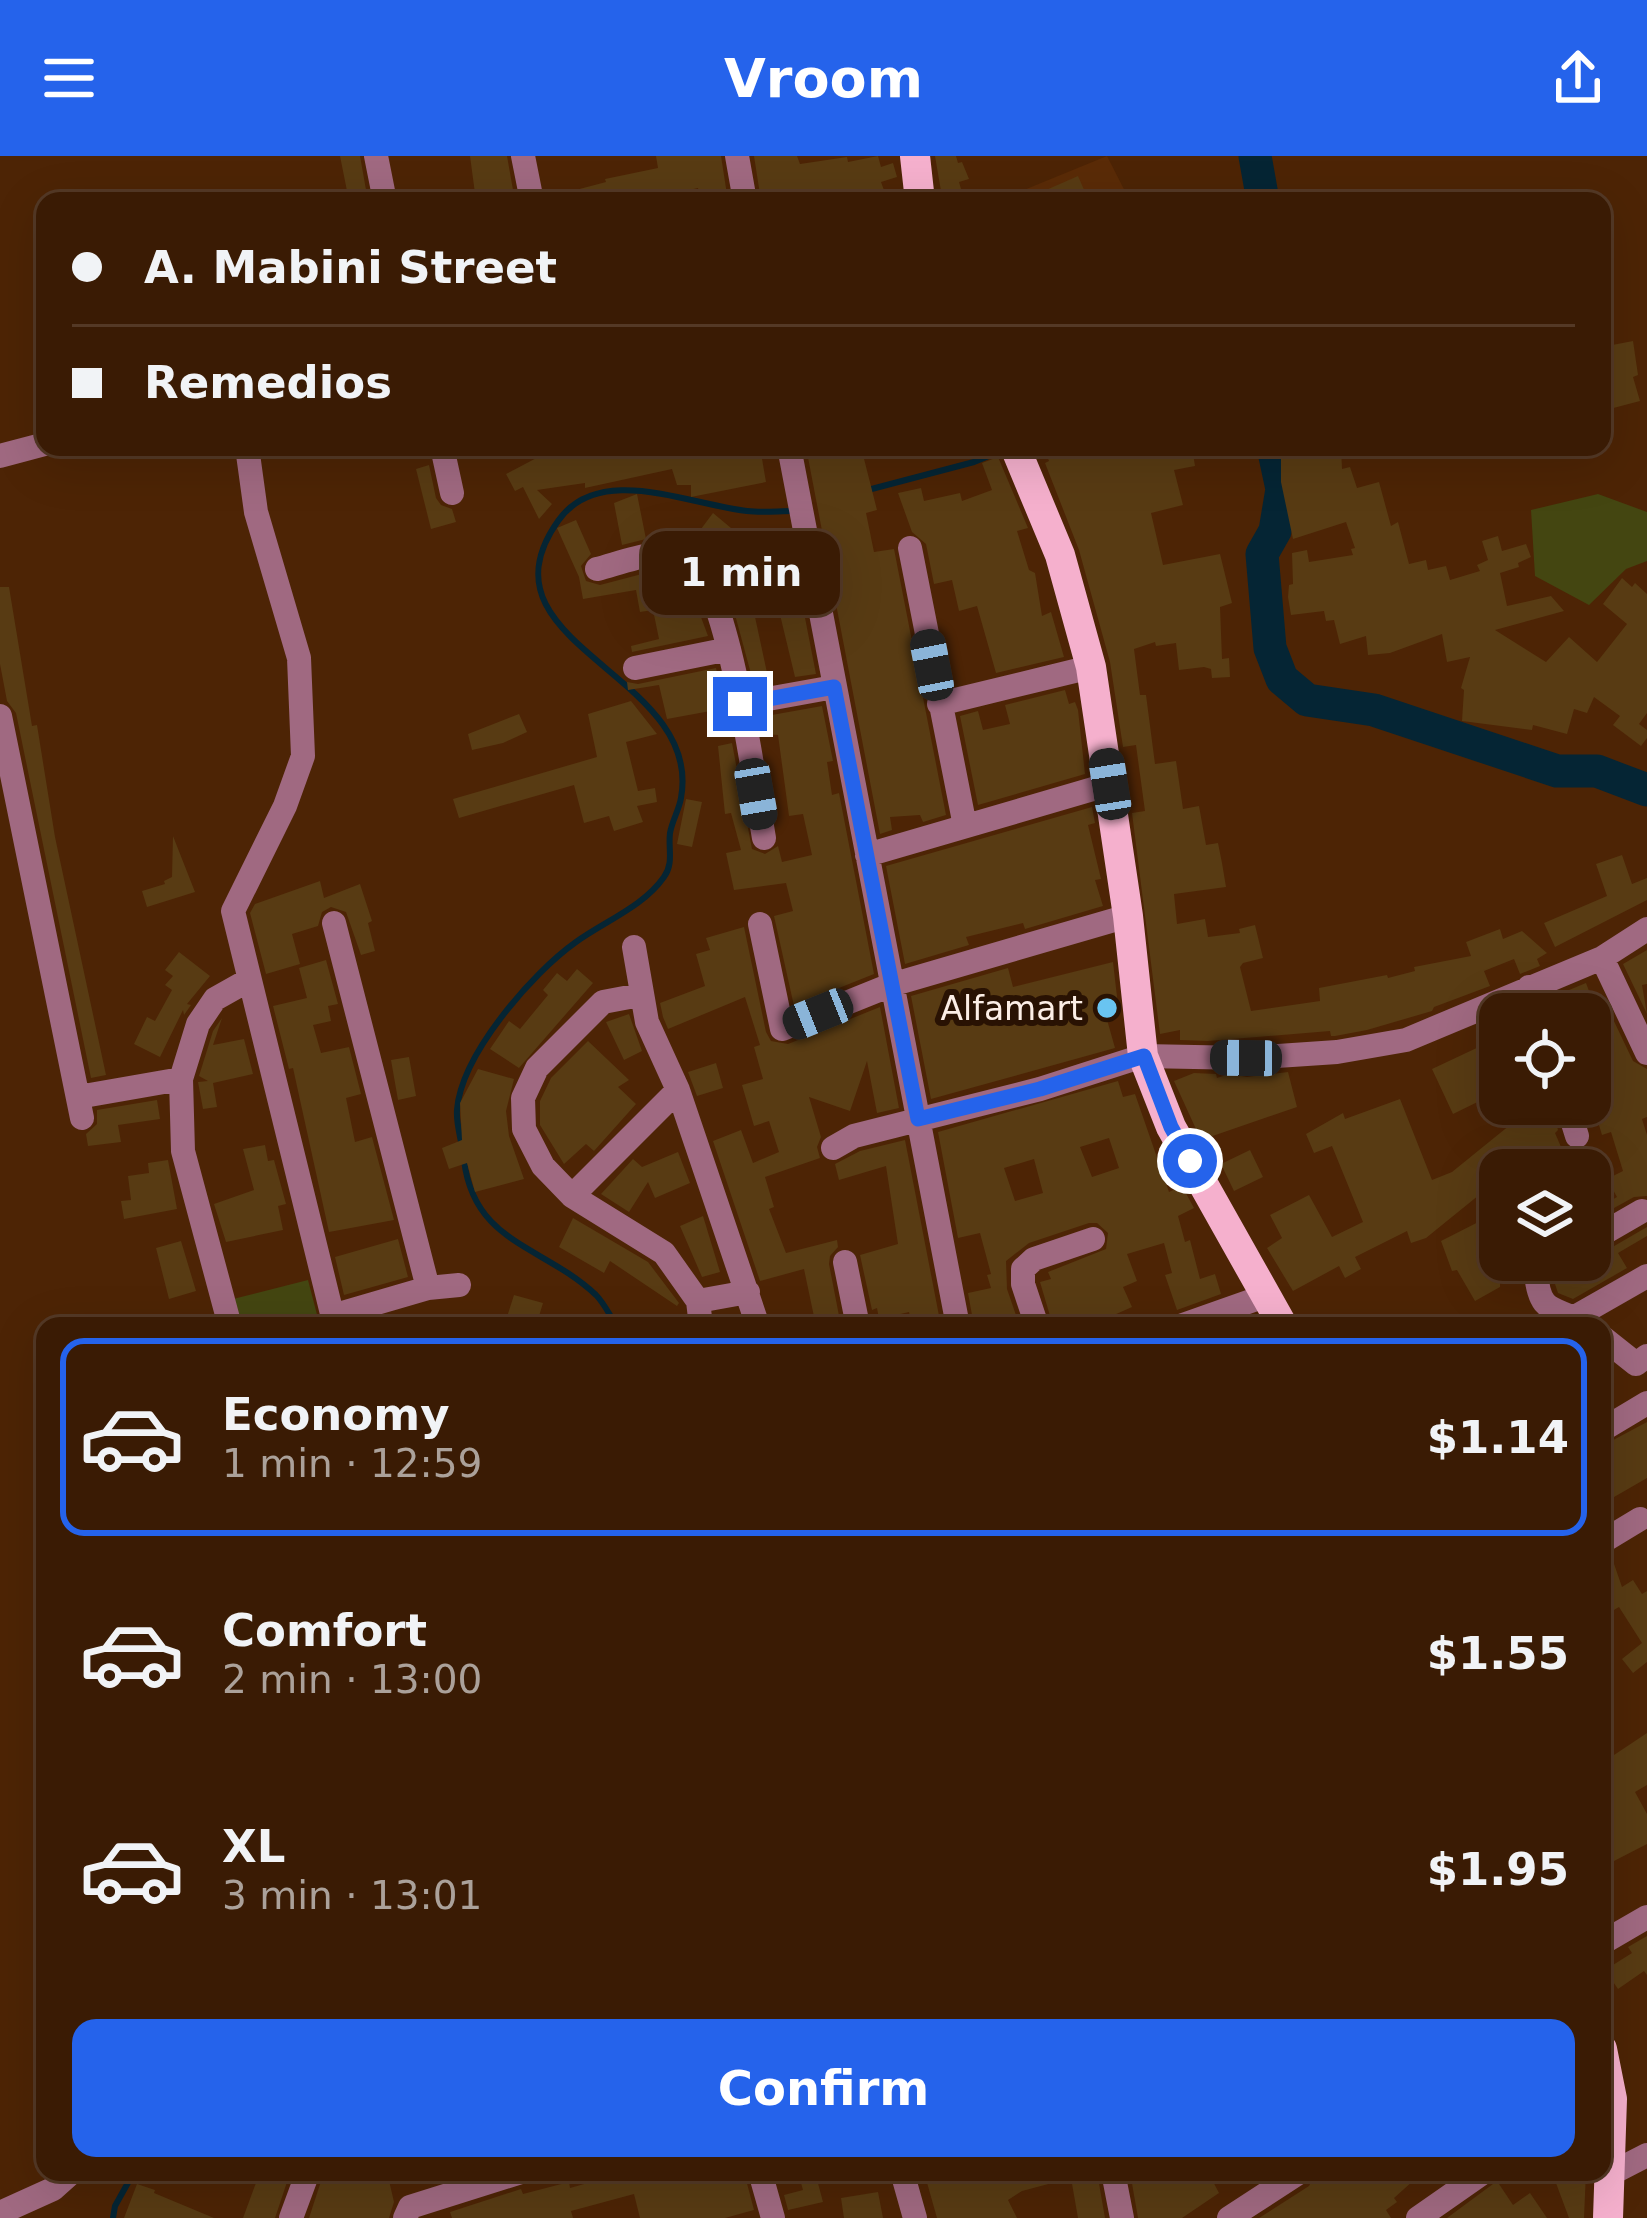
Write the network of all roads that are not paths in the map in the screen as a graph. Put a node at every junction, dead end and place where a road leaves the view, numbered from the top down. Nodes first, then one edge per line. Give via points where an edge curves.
1 (376, 156) edge
2 (523, 156) edge
3 (737, 156) edge
4 (915, 156) edge
5 (383, 192) edge
6 (530, 192) edge
7 (744, 192) edge
8 (919, 192) edge
9 (36, 446) edge
10 (0, 456) edge
11 (248, 456) edge
12 (444, 456) edge
13 (791, 456) edge
14 (1019, 456) edge
15 (452, 493) dead end
16 (910, 548) dead end
17 (597, 569) dead end
18 (729, 649) junction
19 (1091, 667) junction
20 (635, 668) dead end
21 (834, 687) junction
22 (740, 704) junction
23 (939, 704) junction
24 (0, 716) edge
25 (1110, 784) junction
26 (964, 826) junction
27 (764, 838) dead end
28 (867, 855) junction
29 (1128, 916) junction
30 (334, 922) dead end
31 (760, 923) dead end
32 (1647, 929) edge
33 (634, 946) dead end
34 (1602, 958) junction
35 (248, 981) junction
36 (891, 985) junction
37 (1529, 987) junction
38 (1532, 993) edge
39 (640, 995) junction
40 (1647, 1052) edge
41 (1144, 1056) junction
42 (181, 1078) junction
43 (677, 1090) junction
44 (918, 1119) junction
45 (1574, 1125) edge
46 (1577, 1136) dead end
47 (833, 1148) dead end
48 (572, 1196) junction
49 (1641, 1210) edge
50 (1611, 1228) edge
51 (1093, 1239) dead end
52 (844, 1262) dead end
53 (1647, 1276) edge
54 (1536, 1281) edge
55 (459, 1286) dead end
56 (428, 1288) junction
57 (748, 1292) junction
58 (1265, 1296) junction
59 (699, 1314) edge
60 (228, 1317) edge
61 (332, 1317) edge
62 (345, 1317) edge
63 (755, 1317) edge
64 (856, 1317) edge
65 (956, 1317) edge
66 (1034, 1317) edge
67 (1206, 1317) edge
68 (1278, 1317) edge
69 (1568, 1317) edge
70 (1588, 1317) edge
71 (1611, 1344) edge
72 (1647, 1356) edge
73 (1647, 1403) edge
74 (1611, 1425) edge
75 (1640, 1519) dead end
76 (1611, 1537) edge
77 (1647, 1917) edge
78 (1611, 1938) edge
79 (1647, 2156) edge
80 (1611, 2159) edge
81 (1612, 2173) junction
82 (62, 2181) edge
83 (304, 2181) edge
84 (492, 2181) edge
85 (763, 2181) edge
86 (905, 2181) edge
87 (1114, 2181) edge
88 (1286, 2181) edge
89 (1471, 2181) edge
90 (0, 2213) edge
91 (290, 2218) edge
92 (405, 2218) edge
93 (773, 2218) edge
94 (915, 2218) edge
95 (1122, 2218) edge
96 (1229, 2218) edge
97 (1418, 2218) edge
98 (1608, 2218) edge

1 - 5 street
2 - 6 street
3 - 7 street
4 - 8 main road
9 - 10 street
11 - 35 street via 256,512 299,658 303,756 233,911
12 - 15 street
13 - 21 street
14 - 19 main road via 1060,555
16 - 23 street
17 - 18 street via 684,554 703,569
18 - 20 street
18 - 22 street
19 - 23 street
19 - 25 main road
21 - 22 street
21 - 28 street
22 - 27 street
23 - 26 street
24 - 42 street via 80,1107
25 - 26 street
25 - 29 main road
26 - 28 street
28 - 36 street
29 - 36 street
29 - 41 main road
30 - 56 street
31 - 36 street via 782,1029
32 - 34 street
33 - 39 street
34 - 37 street
34 - 40 street
35 - 42 street via 215,999
35 - 61 street
36 - 44 street
37 - 38 street
37 - 41 street via 1406,1040 1246,1058
39 - 43 street
39 - 48 street via 603,1002 537,1068 523,1098 524,1129 543,1166
41 - 44 street
41 - 58 main road via 1171,1127
42 - 60 street via 183,1151
43 - 48 street
43 - 57 street
44 - 47 street
44 - 65 street
45 - 46 street
48 - 59 street via 664,1253
49 - 50 street
51 - 66 street via 1023,1270
52 - 64 street
53 - 70 street
54 - 69 street via 1541,1301
55 - 56 street
56 - 62 street
57 - 59 street
57 - 63 street
58 - 67 street
58 - 68 main road
71 - 72 street via 1636,1364
73 - 74 street
75 - 76 street
77 - 78 street
79 - 81 street
80 - 81 main road
81 - 98 main road
82 - 90 street
83 - 91 street
84 - 92 street via 410,2207
85 - 93 street
86 - 94 street
87 - 95 street
88 - 96 street
89 - 97 street

